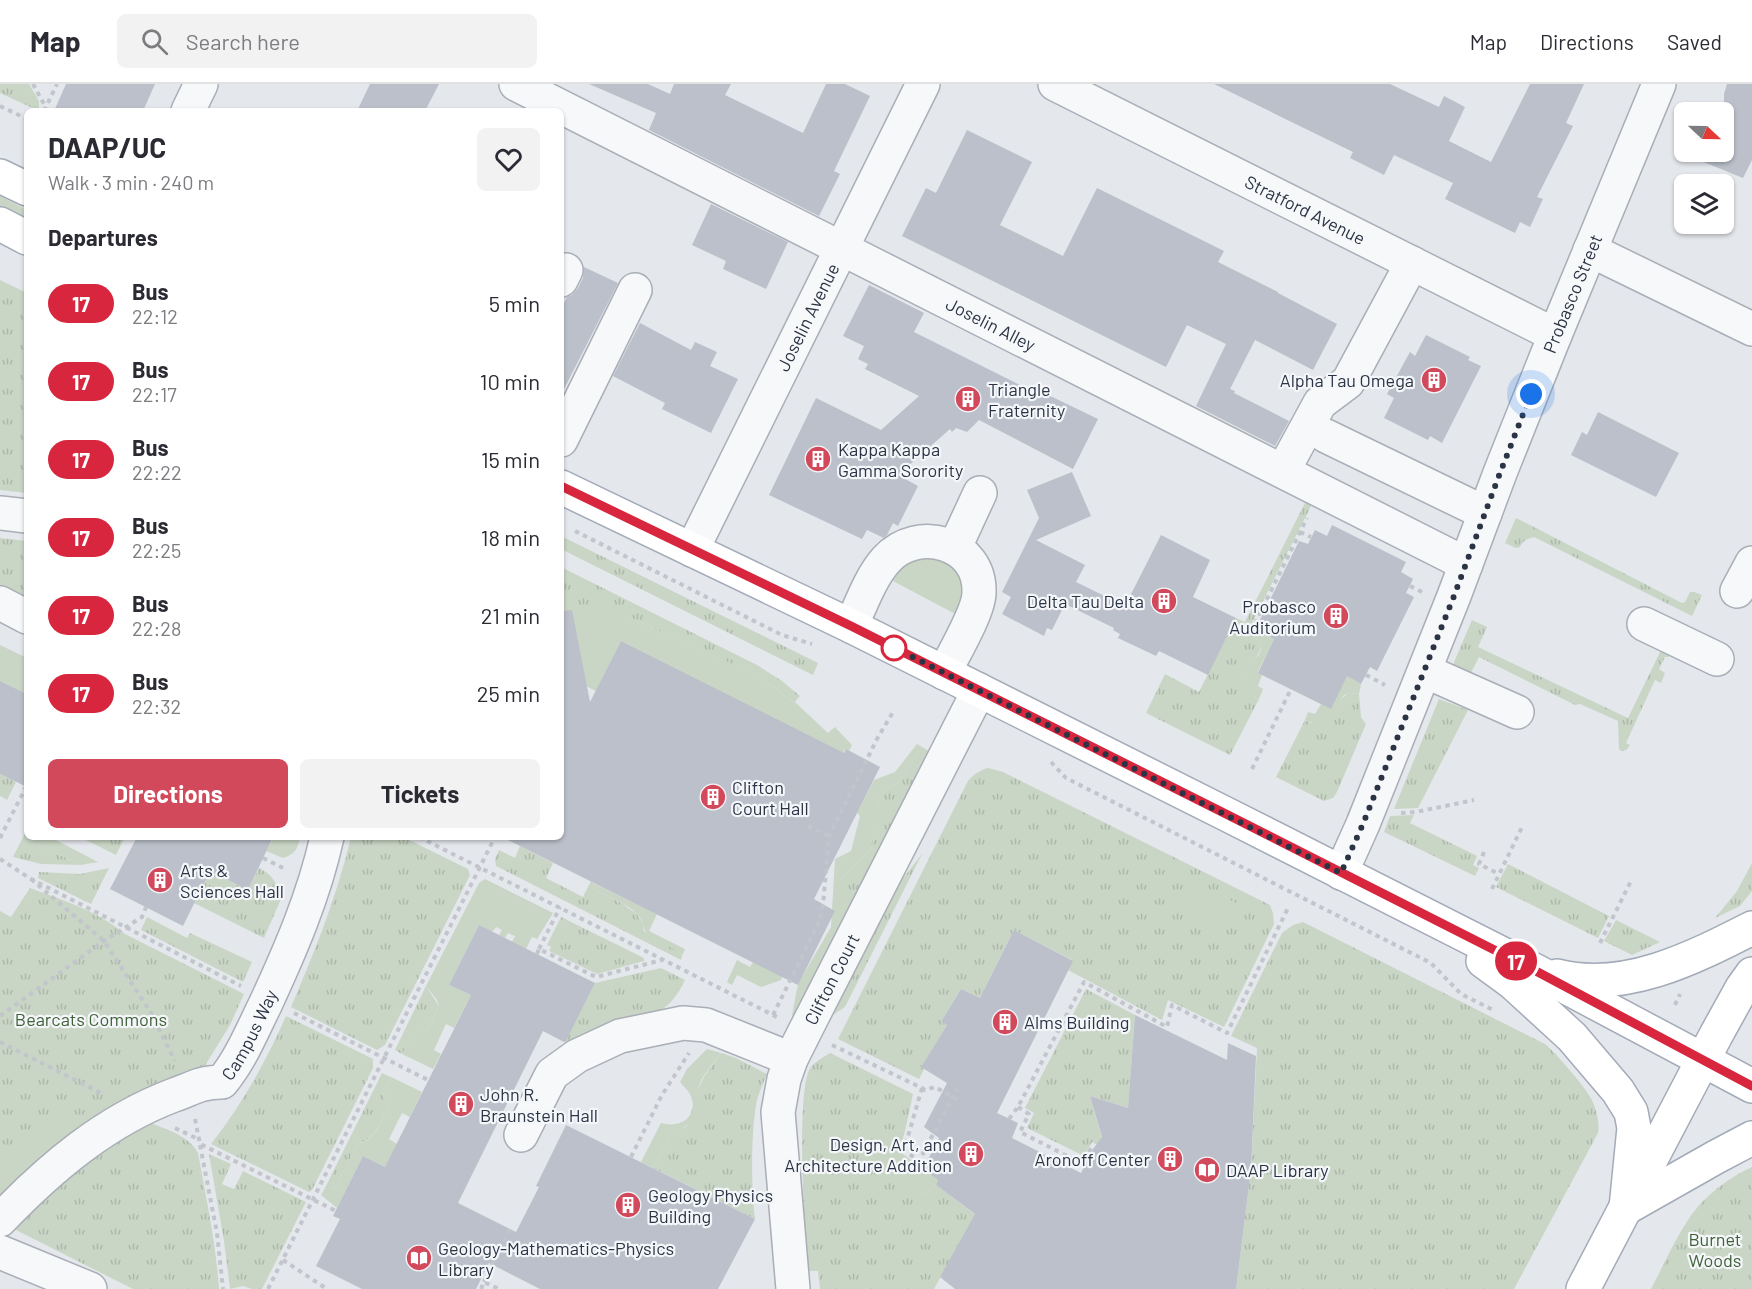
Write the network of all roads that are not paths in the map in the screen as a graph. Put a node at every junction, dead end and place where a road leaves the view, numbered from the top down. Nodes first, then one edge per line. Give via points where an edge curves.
1 (201, 84) edge
2 (516, 84) edge
3 (923, 84) edge
4 (1055, 84) edge
5 (1659, 84) edge
6 (189, 108) edge
7 (563, 108) edge
8 (564, 108) edge
9 (0, 176) edge
10 (24, 188) edge
11 (0, 224) edge
12 (24, 236) edge
13 (842, 249) junction
14 (1590, 250) junction
15 (1412, 263) junction
16 (635, 290) dead end
17 (1752, 329) edge
18 (1555, 335) junction
19 (564, 434) edge
20 (1326, 436) dead end
21 (1283, 471) junction
22 (564, 487) edge
23 (980, 493) dead end
24 (0, 513) edge
25 (1485, 513) junction
26 (24, 516) edge
27 (955, 547) junction
28 (692, 550) junction
29 (1752, 563) edge
30 (1466, 564) junction
31 (1737, 591) dead end
32 (0, 603) edge
33 (24, 615) edge
34 (1644, 624) dead end
35 (851, 626) junction
36 (1717, 659) dead end
37 (1425, 671) junction
38 (944, 673) junction
39 (978, 690) junction
40 (1517, 712) dead end
41 (326, 840) edge
42 (1341, 873) junction
43 (1422, 914) junction
44 (1752, 928) edge
45 (1534, 970) junction
46 (1752, 974) edge
47 (791, 1059) junction
48 (1702, 1060) junction
49 (1752, 1086) edge
50 (521, 1135) dead end
51 (1752, 1138) edge
52 (1626, 1208) junction
53 (0, 1220) edge
54 (0, 1252) edge
55 (42, 1279) edge
56 (90, 1289) edge
57 (793, 1289) edge
58 (1583, 1289) edge

1 - 6 street
2 - 7 street, Joselin Alley
3 - 13 street, Joselin Avenue
4 - 15 street, Stratford Avenue
5 - 14 street, Probasco Street
8 - 13 street, Joselin Alley
9 - 10 main road
11 - 12 main road
13 - 21 street, Joselin Alley
13 - 28 street, Joselin Avenue
14 - 17 street
14 - 18 street, Probasco Street
15 - 18 street, Stratford Avenue
15 - 21 street via 1348,382 1320,403
16 - 19 street
18 - 25 street, Probasco Street
20 - 25 street
21 - 30 street, Joselin Alley
22 - 28 main road
23 - 27 street
24 - 26 street
25 - 30 street, Probasco Street
27 - 35 street via 918,542 895,553 875,577
27 - 38 street via 968,557 979,593 975,610
28 - 35 main road
29 - 31 street
30 - 37 street, Probasco Street
32 - 33 street
34 - 36 street
35 - 38 main road
37 - 40 street
37 - 42 street, Probasco Street
38 - 39 main road
39 - 42 main road
39 - 47 street, Clifton Court
41 - 53 street, Campus Way via 295,939 250,1037 222,1082 193,1088 122,1119 72,1153
42 - 43 main road
43 - 45 main road
43 - 52 main road via 1513,983 1572,1037 1618,1091 1631,1112 1634,1128
44 - 45 main road via 1689,957 1620,979 1591,981
45 - 48 main road
46 - 48 main road
47 - 50 street via 706,1025 683,1023 620,1036 552,1074
47 - 57 street, Clifton Court via 778,1112
48 - 49 main road
48 - 52 main road
51 - 52 main road
52 - 58 main road
54 - 55 street
55 - 56 street

